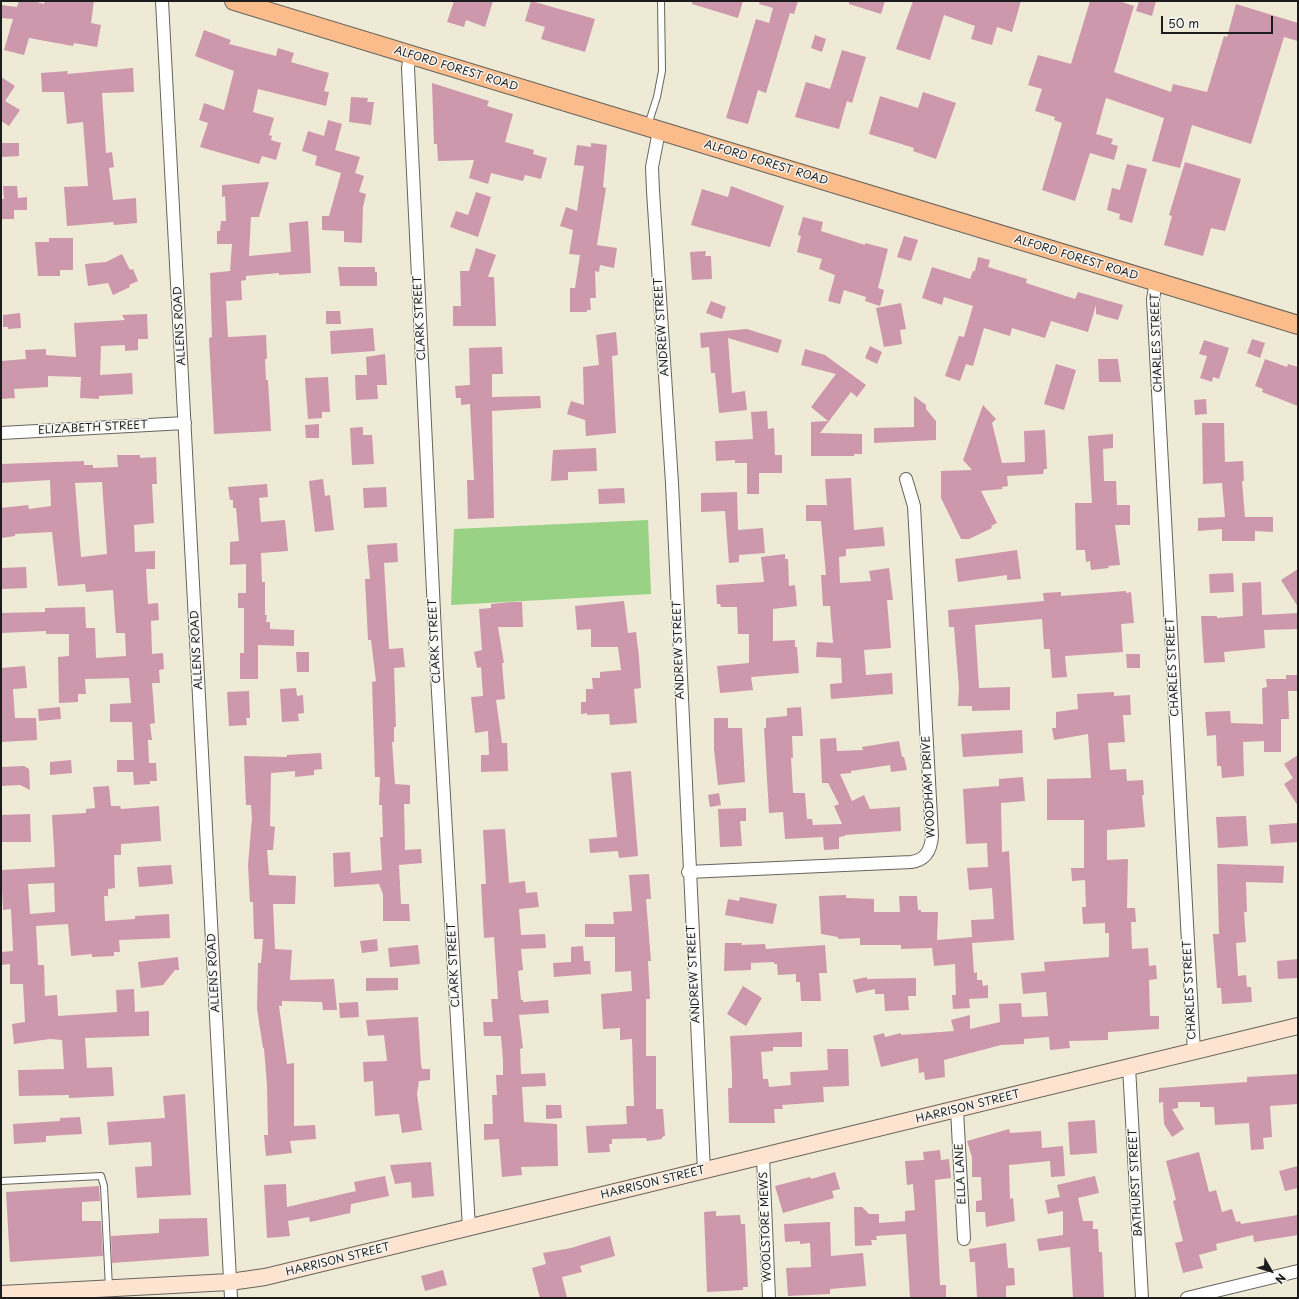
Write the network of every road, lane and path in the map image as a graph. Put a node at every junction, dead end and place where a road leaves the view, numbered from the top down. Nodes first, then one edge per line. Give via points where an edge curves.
1 (162, 1) edge
2 (234, 1) edge
3 (661, 1) edge
4 (410, 55) junction
5 (653, 129) junction
6 (1156, 282) junction
7 (1298, 325) edge
8 (185, 423) junction
9 (1, 433) edge
10 (906, 479) dead end
11 (688, 872) junction
12 (1298, 1026) edge
13 (1194, 1052) junction
14 (1129, 1067) junction
15 (957, 1110) junction
16 (763, 1157) junction
17 (704, 1171) junction
18 (1, 1181) edge
19 (469, 1228) junction
20 (964, 1239) dead end
21 (1298, 1271) edge
22 (230, 1282) junction
23 (109, 1288) junction
24 (1, 1294) edge
25 (231, 1298) edge
26 (769, 1298) edge
27 (1142, 1298) edge
28 (1187, 1298) edge

1 - 8 street, ALLENS ROAD
2 - 4 main road, ALFORD FOREST ROAD
3 - 5 lane via 662,71
4 - 5 main road, ALFORD FOREST ROAD
4 - 19 street, CLARK STREET via 408,68 437,668
5 - 6 main road, ALFORD FOREST ROAD
5 - 11 street, ANDREW STREET via 652,167 672,483
6 - 7 main road, ALFORD FOREST ROAD
6 - 13 street, CHARLES STREET via 1153,296
8 - 9 street, ELIZABETH STREET
8 - 22 street, ALLENS ROAD
10 - 11 street, WOODHAM DRIVE via 914,506 932,836 928,852 923,858 911,862
11 - 17 street, ANDREW STREET
12 - 13 street, HARRISON STREET
13 - 14 street, HARRISON STREET
14 - 15 street, HARRISON STREET
14 - 27 street, BATHURST STREET
15 - 16 street, HARRISON STREET
15 - 20 street, ELLA LANE
16 - 17 street, HARRISON STREET
16 - 26 street, WOOLSTORE MEWS
17 - 19 street, HARRISON STREET
18 - 23 lane via 101,1176 104,1186
19 - 22 street, HARRISON STREET via 265,1277
21 - 28 street
22 - 23 street, HARRISON STREET
22 - 25 street, ALLENS ROAD
23 - 24 street, HARRISON STREET

